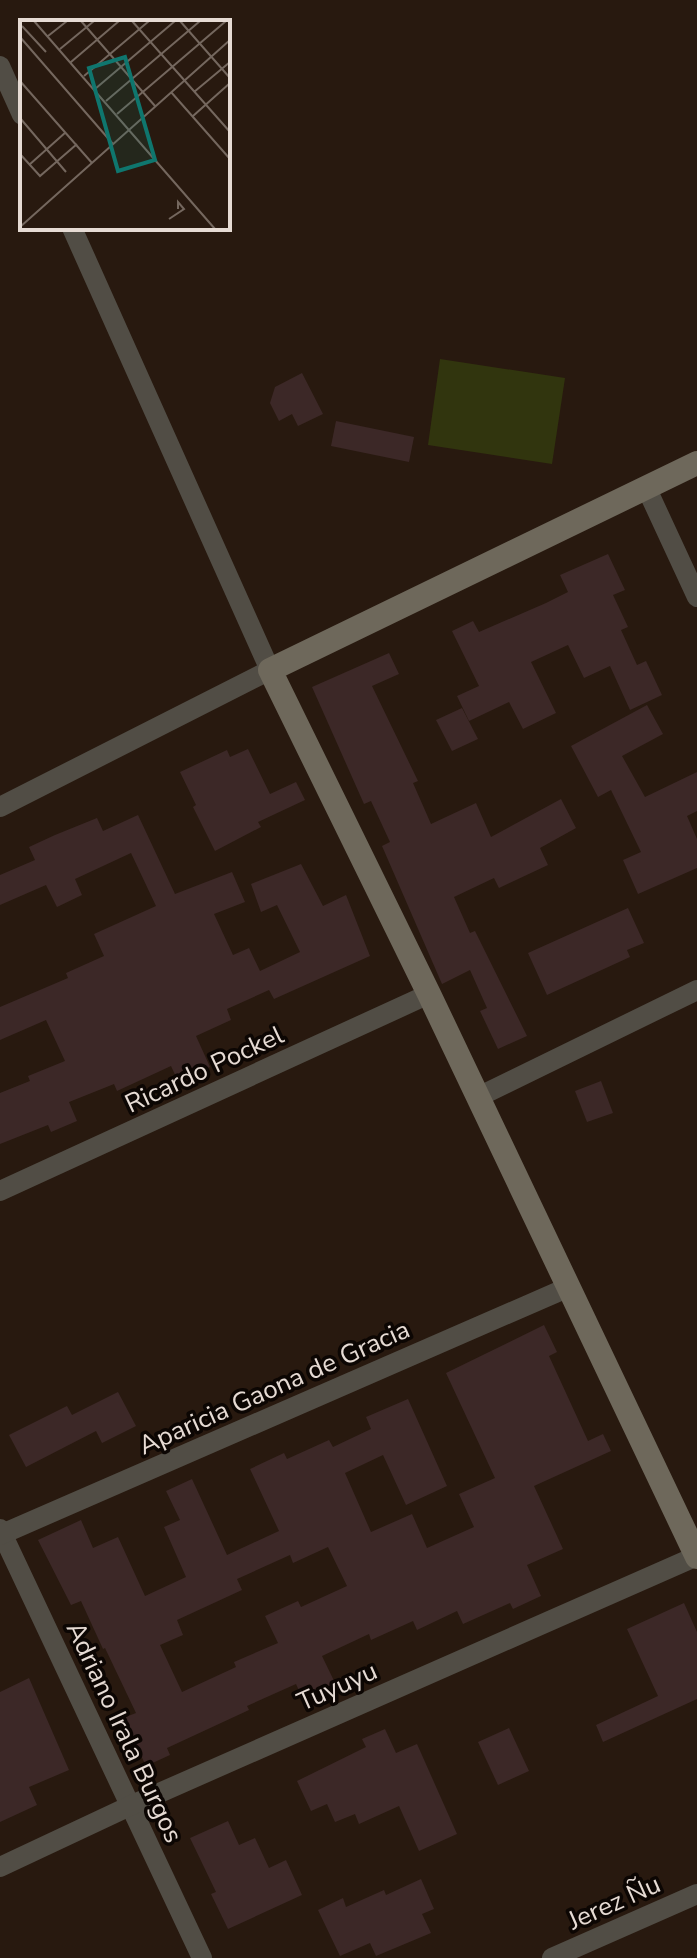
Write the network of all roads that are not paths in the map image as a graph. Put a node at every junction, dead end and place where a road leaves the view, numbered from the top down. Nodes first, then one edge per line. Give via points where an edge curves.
1 (0, 66) edge
2 (20, 111) edge
3 (73, 230) edge
4 (697, 463) edge
5 (646, 487) junction
6 (697, 597) edge
7 (270, 670) junction
8 (0, 807) edge
9 (697, 990) edge
10 (429, 994) junction
11 (478, 1097) junction
12 (0, 1191) edge
13 (569, 1287) junction
14 (1, 1532) edge
15 (697, 1557) edge
16 (132, 1805) junction
17 (0, 1867) edge
18 (697, 1894) edge
19 (202, 1958) edge
20 (552, 1958) edge

1 - 2 street
3 - 7 street
4 - 5 street
5 - 6 street
5 - 7 street
7 - 8 street
7 - 10 street
9 - 11 street
10 - 11 street
10 - 12 street, Ricardo Pockel
11 - 13 street
13 - 14 street, Aparicia Gaona de Gracia
13 - 15 street
14 - 16 street, Adriano Irala Burgos
15 - 16 street, Tuyuyu
16 - 17 street, Tuyuyu
16 - 19 street, Adriano Irala Burgos
18 - 20 street, Jerez Ñu

